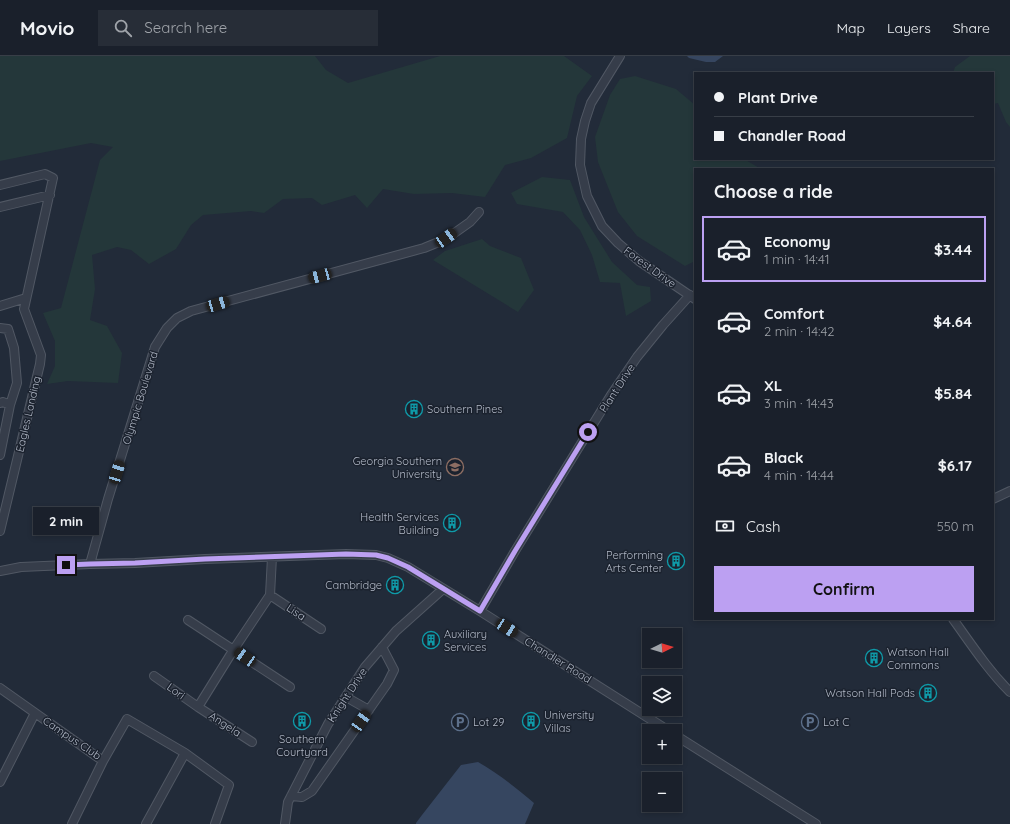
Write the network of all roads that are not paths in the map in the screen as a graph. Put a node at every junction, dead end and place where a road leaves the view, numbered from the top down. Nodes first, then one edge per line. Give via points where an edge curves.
1 (620, 56) edge
2 (0, 184) edge
3 (50, 195) junction
4 (0, 207) edge
5 (479, 212) dead end
6 (692, 297) edge
7 (26, 298) junction
8 (0, 306) edge
9 (0, 328) edge
10 (0, 403) edge
11 (10, 405) junction
12 (0, 455) edge
13 (1010, 491) edge
14 (994, 499) edge
15 (0, 531) edge
16 (272, 557) junction
17 (90, 564) junction
18 (0, 571) edge
19 (443, 589) junction
20 (270, 595) junction
21 (480, 611) junction
22 (188, 620) dead end
23 (954, 620) edge
24 (321, 629) dead end
25 (382, 647) junction
26 (234, 649) junction
27 (154, 676) dead end
28 (290, 687) dead end
29 (0, 688) edge
30 (1010, 692) edge
31 (346, 697) junction
32 (198, 707) junction
33 (370, 710) junction
34 (35, 713) junction
35 (658, 724) edge
36 (682, 739) edge
37 (252, 742) dead end
38 (184, 753) junction
39 (103, 761) junction
40 (0, 782) edge
41 (292, 796) junction
42 (72, 824) edge
43 (146, 824) edge
44 (215, 824) edge
45 (285, 824) edge
46 (816, 824) edge

1 - 6 street, Forest Drive via 591,103 584,121 580,165 587,196 602,226 618,243 639,261
2 - 3 street, Eagles Landing via 45,174 53,178
3 - 4 street
3 - 7 street, Eagles Landing
5 - 17 street, Olympic Boulevard via 470,222 446,238 424,248 191,311 177,318 155,347
6 - 21 street, Plant Drive via 663,325 611,395
7 - 8 street
7 - 15 street, Eagles Landing via 24,309 41,355 40,364
9 - 11 street via 8,330 14,348 17,383
10 - 11 street
11 - 12 street
13 - 14 street
16 - 17 street, Chandler Road
16 - 19 street, Chandler Road via 376,555 408,567
16 - 20 street
17 - 18 street, Chandler Road via 22,567
19 - 21 street, Chandler Road
19 - 25 street, Knight Drive
20 - 24 street, Lisa
20 - 26 street
21 - 35 street, Chandler Road
22 - 26 street
23 - 30 street via 997,679
25 - 31 street, Knight Drive via 365,667
25 - 33 street via 394,670
26 - 28 street
26 - 32 street
27 - 32 street, Lori
29 - 34 street, Campus Club
31 - 33 street
31 - 41 street, Knight Drive via 328,724
32 - 37 street, Angela
33 - 41 street via 312,791 302,797
34 - 39 street, Campus Club
34 - 40 street
36 - 46 street
38 - 39 street, Campus Club via 127,719
38 - 43 street
38 - 44 street via 229,785
39 - 42 street
41 - 45 street, Knight Drive via 288,802

